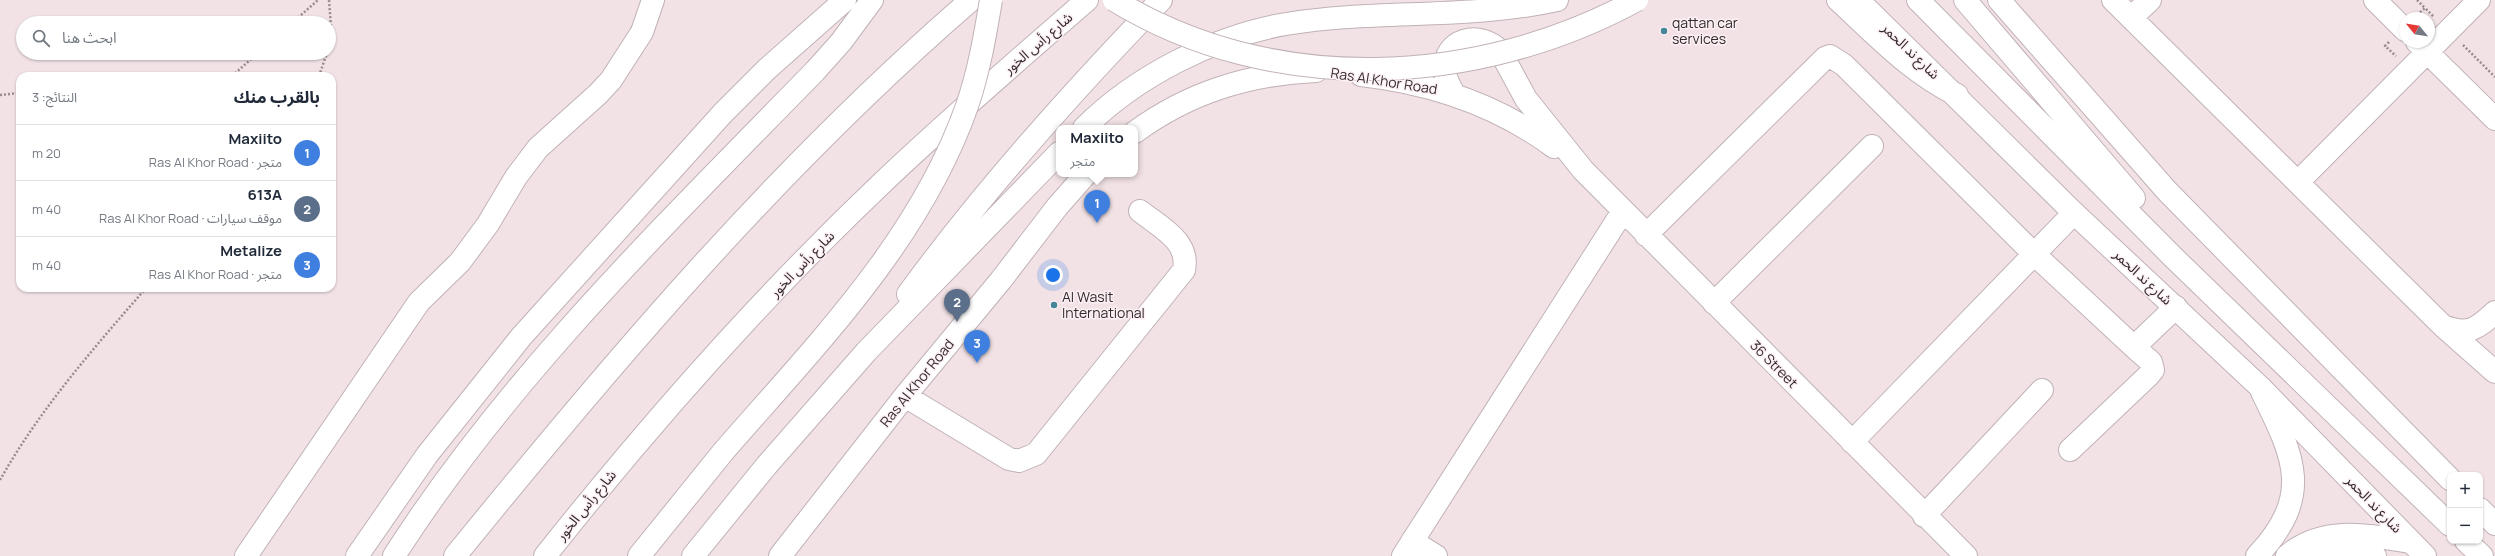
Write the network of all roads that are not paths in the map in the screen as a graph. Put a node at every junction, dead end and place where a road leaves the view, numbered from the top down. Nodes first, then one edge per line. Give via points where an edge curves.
1 (653, 0) edge
2 (845, 0) edge
3 (872, 0) edge
4 (971, 0) edge
5 (991, 0) edge
6 (1087, 0) edge
7 (1114, 0) edge
8 (1161, 0) edge
9 (1557, 0) edge
10 (1637, 0) edge
11 (1838, 0) edge
12 (1858, 0) edge
13 (1918, 0) edge
14 (1965, 0) edge
15 (1999, 0) edge
16 (2113, 0) edge
17 (2150, 0) edge
18 (2375, 0) edge
19 (2479, 0) edge
20 (2131, 18) junction
21 (2399, 24) edge
22 (2435, 37) edge
23 (2422, 48) edge
24 (2424, 48) edge
25 (1454, 94) junction
26 (1957, 95) junction
27 (2495, 119) edge
28 (1087, 125) edge
29 (1138, 130) edge
30 (1872, 146) dead end
31 (1056, 157) edge
32 (1583, 170) junction
33 (1083, 177) edge
34 (2298, 182) junction
35 (1140, 211) dead end
36 (1623, 211) junction
37 (2074, 213) junction
38 (1646, 234) junction
39 (2034, 254) junction
40 (2173, 257) junction
41 (1714, 303) junction
42 (2176, 307) junction
43 (2489, 318) edge
44 (2443, 326) junction
45 (2134, 347) junction
46 (866, 352) junction
47 (2492, 369) edge
48 (2260, 387) junction
49 (2042, 390) dead end
50 (905, 396) junction
51 (1852, 442) junction
52 (2070, 450) dead end
53 (2447, 475) edge
54 (2483, 512) edge
55 (1924, 516) junction
56 (2447, 522) edge
57 (2495, 524) edge
58 (2469, 544) edge
59 (1407, 548) edge
60 (2418, 549) edge
61 (246, 556) edge
62 (357, 556) edge
63 (394, 556) edge
64 (455, 556) edge
65 (545, 556) edge
66 (639, 556) edge
67 (693, 556) edge
68 (780, 556) edge
69 (1436, 556) edge
70 (1966, 556) edge
71 (2257, 556) edge
72 (2287, 556) edge
73 (2317, 556) edge
74 (2375, 556) edge
75 (2482, 556) edge

1 - 61 main road via 642,32 611,80 551,135 526,162 488,224 460,262 419,302
2 - 62 main road via 767,69 723,113 522,337 435,444
3 - 63 main road via 841,42 640,252 524,382 448,477
4 - 64 main road via 842,119 748,214 650,320
5 - 66 main road, bridge via 984,47 966,106 942,163 917,210 857,297 723,452
6 - 65 main road, شارع رأس الخور via 954,116 806,258 647,430
7 - 10 main road, bridge via 1186,35 1252,56 1316,67 1374,70 1450,64 1516,50 1584,26
8 - 46 main road via 1124,38 967,216
9 - 28 main road via 1498,10 1316,20 1252,32 1158,70 1127,91
11 - 26 main road via 1923,75
12 - 26 main road, شارع ند الحمر
13 - 40 main road
14 - 40 main road via 2129,192
15 - 53 main road via 2167,191
16 - 20 main road
17 - 20 main road
18 - 21 main road
19 - 22 main road
20 - 34 main road
23 - 34 main road
24 - 27 main road
25 - 29 main road, Ras Al Khor Road via 1425,85 1344,73 1320,71 1272,74 1248,78 1195,98
25 - 32 main road, Ras Al Khor Road via 1506,115 1528,128
25 - 32 main road, Ras Al Khor Road via 1446,79 1445,70 1449,54 1454,47 1465,40 1478,38 1494,45 1526,99
26 - 37 main road, شارع ند الحمر
30 - 41 main road
31 - 46 main road
32 - 36 main road, 36 Street
33 - 50 main road, Ras Al Khor Road via 1057,206 1001,280
34 - 44 main road
35 - 50 main road via 1177,240 1186,259 1184,270 1036,454 1018,461 1009,459
36 - 38 main road, 36 Street
36 - 59 main road
37 - 39 main road
37 - 42 main road, شارع ند الحمر
38 - 39 main road via 1825,58 1830,56 1844,65
38 - 41 main road, 36 Street
39 - 45 main road
39 - 51 main road
40 - 56 main road
41 - 51 main road, 36 Street
42 - 45 main road
42 - 48 main road, شارع ند الحمر
43 - 44 main road via 2470,330 2456,331
43 - 47 main road via 2483,346
44 - 47 main road
45 - 52 main road via 2151,362 2153,370
46 - 67 main road via 767,465
48 - 60 main road, شارع ند الحمر
48 - 71 main road via 2288,446 2293,467 2293,490 2288,511 2278,531
49 - 55 main road
50 - 68 main road, Ras Al Khor Road
51 - 55 main road, 36 Street
54 - 57 main road
55 - 70 main road, 36 Street
58 - 75 main road
59 - 69 main road
60 - 72 main road via 2360,534 2341,534 2323,537
73 - 74 main road via 2347,551

